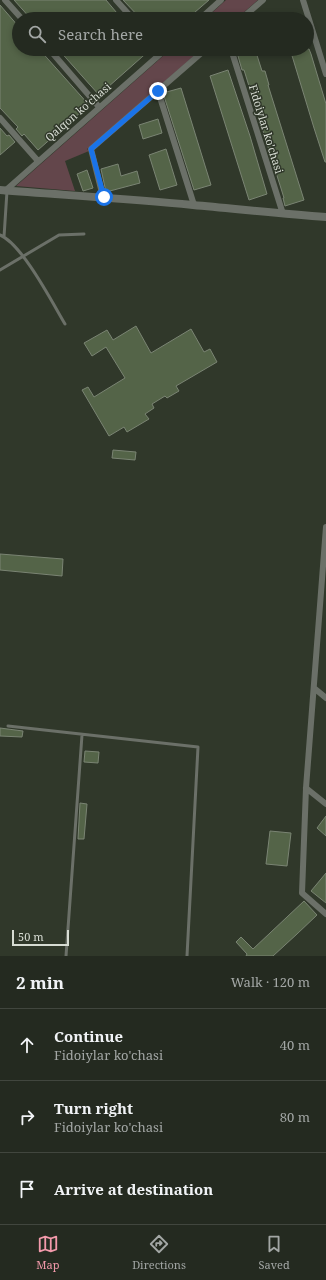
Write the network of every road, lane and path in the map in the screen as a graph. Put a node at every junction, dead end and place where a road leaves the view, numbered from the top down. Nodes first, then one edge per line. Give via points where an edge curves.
1 (5, 0) edge
2 (116, 0) edge
3 (221, 0) edge
4 (263, 0) edge
5 (303, 0) edge
6 (16, 12) edge
7 (127, 12) edge
8 (208, 12) edge
9 (249, 12) edge
10 (307, 12) edge
11 (314, 35) edge
12 (54, 56) edge
13 (156, 56) edge
14 (198, 56) edge
15 (233, 56) edge
16 (326, 74) edge
17 (158, 91) junction
18 (99, 106) junction
19 (0, 118) edge
20 (38, 161) junction
21 (4, 191) edge
22 (104, 197) junction
23 (194, 205) junction
24 (282, 214) junction
25 (326, 216) edge
26 (84, 234) dead end
27 (0, 235) edge
28 (4, 237) junction
29 (23, 256) junction
30 (0, 270) edge
31 (65, 324) dead end
32 (326, 528) edge
33 (323, 594) edge
34 (314, 688) junction
35 (326, 698) edge
36 (8, 726) dead end
37 (82, 735) junction
38 (306, 788) junction
39 (326, 804) edge
40 (326, 914) edge
41 (66, 956) edge
42 (187, 956) edge

1 - 6 street
2 - 7 street
3 - 8 street
4 - 9 street
5 - 10 street
11 - 16 street
12 - 18 street
13 - 18 street, Qalqon ko'chasi
14 - 17 street
15 - 24 street, Fidoiylar ko'chasi
17 - 22 street via 91,149
17 - 23 street
18 - 20 street, Qalqon ko'chasi
19 - 20 street
20 - 21 street, Qalqon ko'chasi
21 - 22 street
21 - 28 lane
22 - 23 street
23 - 24 street
24 - 25 street
26 - 29 lane via 59,235
27 - 28 lane
28 - 29 lane
29 - 30 lane
29 - 31 lane
32 - 33 street
33 - 34 street
34 - 35 street
34 - 38 street
36 - 37 lane
37 - 41 lane
37 - 42 lane via 198,747
38 - 39 street
38 - 40 street via 302,893

